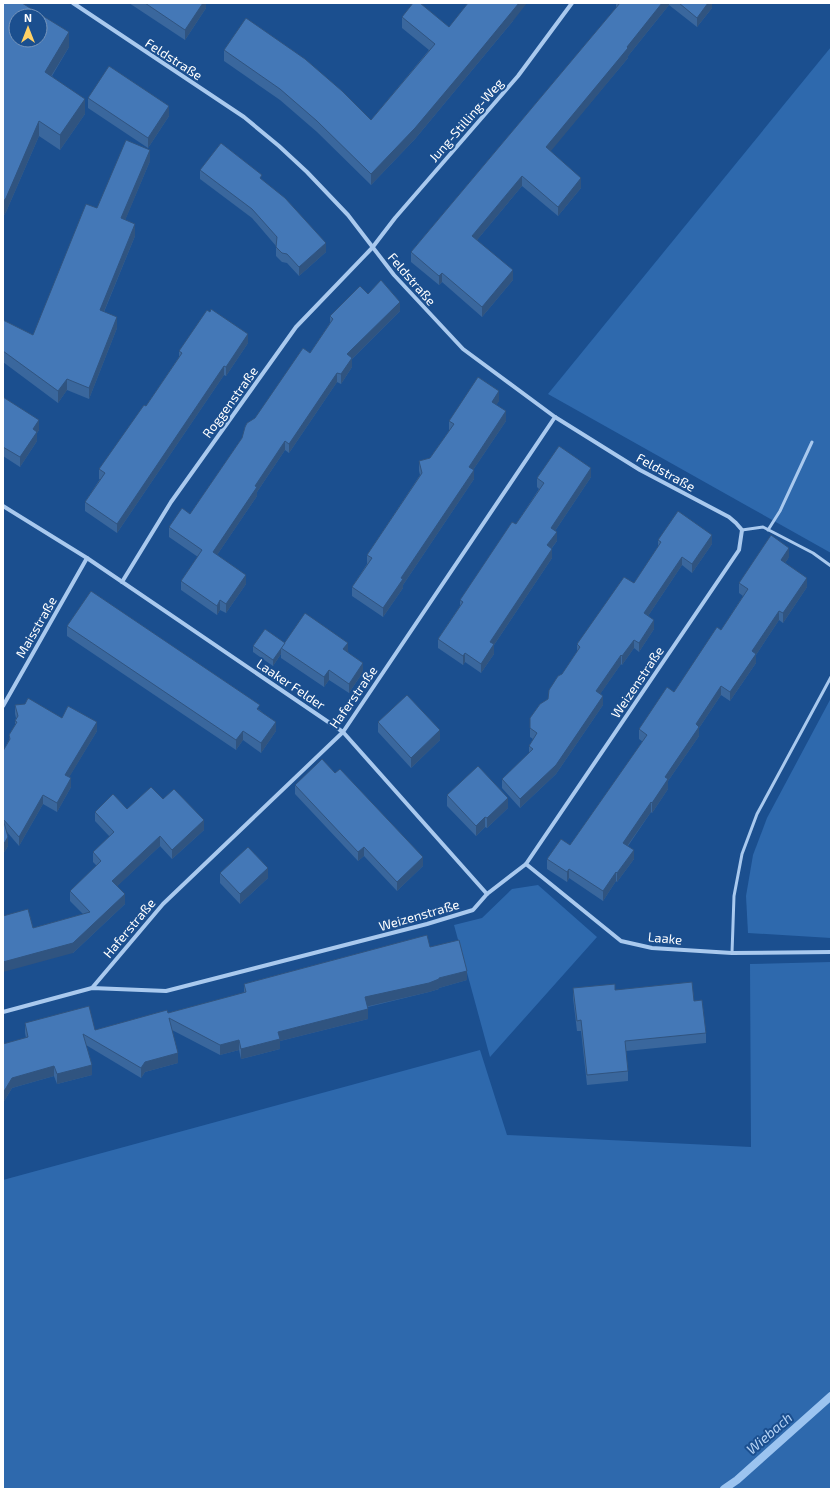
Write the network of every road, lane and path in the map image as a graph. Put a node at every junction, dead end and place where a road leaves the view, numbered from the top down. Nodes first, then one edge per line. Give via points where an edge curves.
1 (73, 3) edge
2 (572, 3) edge
3 (372, 248) junction
4 (555, 417) junction
5 (812, 442) dead end
6 (3, 506) edge
7 (742, 530) junction
8 (768, 530) junction
9 (87, 558) junction
10 (831, 566) edge
11 (122, 582) junction
12 (831, 677) edge
13 (3, 706) edge
14 (343, 732) junction
15 (526, 864) junction
16 (487, 894) junction
17 (831, 952) edge
18 (732, 953) junction
19 (92, 988) junction
20 (3, 1012) edge

1 - 3 street, Feldstraße via 244,117 307,172 348,215
2 - 3 street, Jung-Stilling-Weg via 518,76
3 - 4 street, Feldstraße via 462,349
3 - 11 street, Roggenstraße via 296,327 171,502
4 - 7 street, Feldstraße via 640,470 728,517
4 - 14 street, Haferstraße
5 - 8 lane via 780,511
6 - 9 street, Laaker Felder
7 - 8 lane via 763,527
7 - 15 street, Weizenstraße via 739,550
8 - 10 lane via 814,553
9 - 11 street, Laaker Felder
9 - 13 street, Maisstraße
11 - 14 street, Laaker Felder
12 - 18 lane via 757,814 742,854 734,896
14 - 16 street, Laaker Felder
14 - 19 street, Haferstraße via 163,904
15 - 16 street, Weizenstraße
15 - 18 street, Laake via 621,941 652,948
16 - 19 street, Weizenstraße via 473,910 427,924 166,991
17 - 18 street, Laake
19 - 20 street, Weizenstraße

